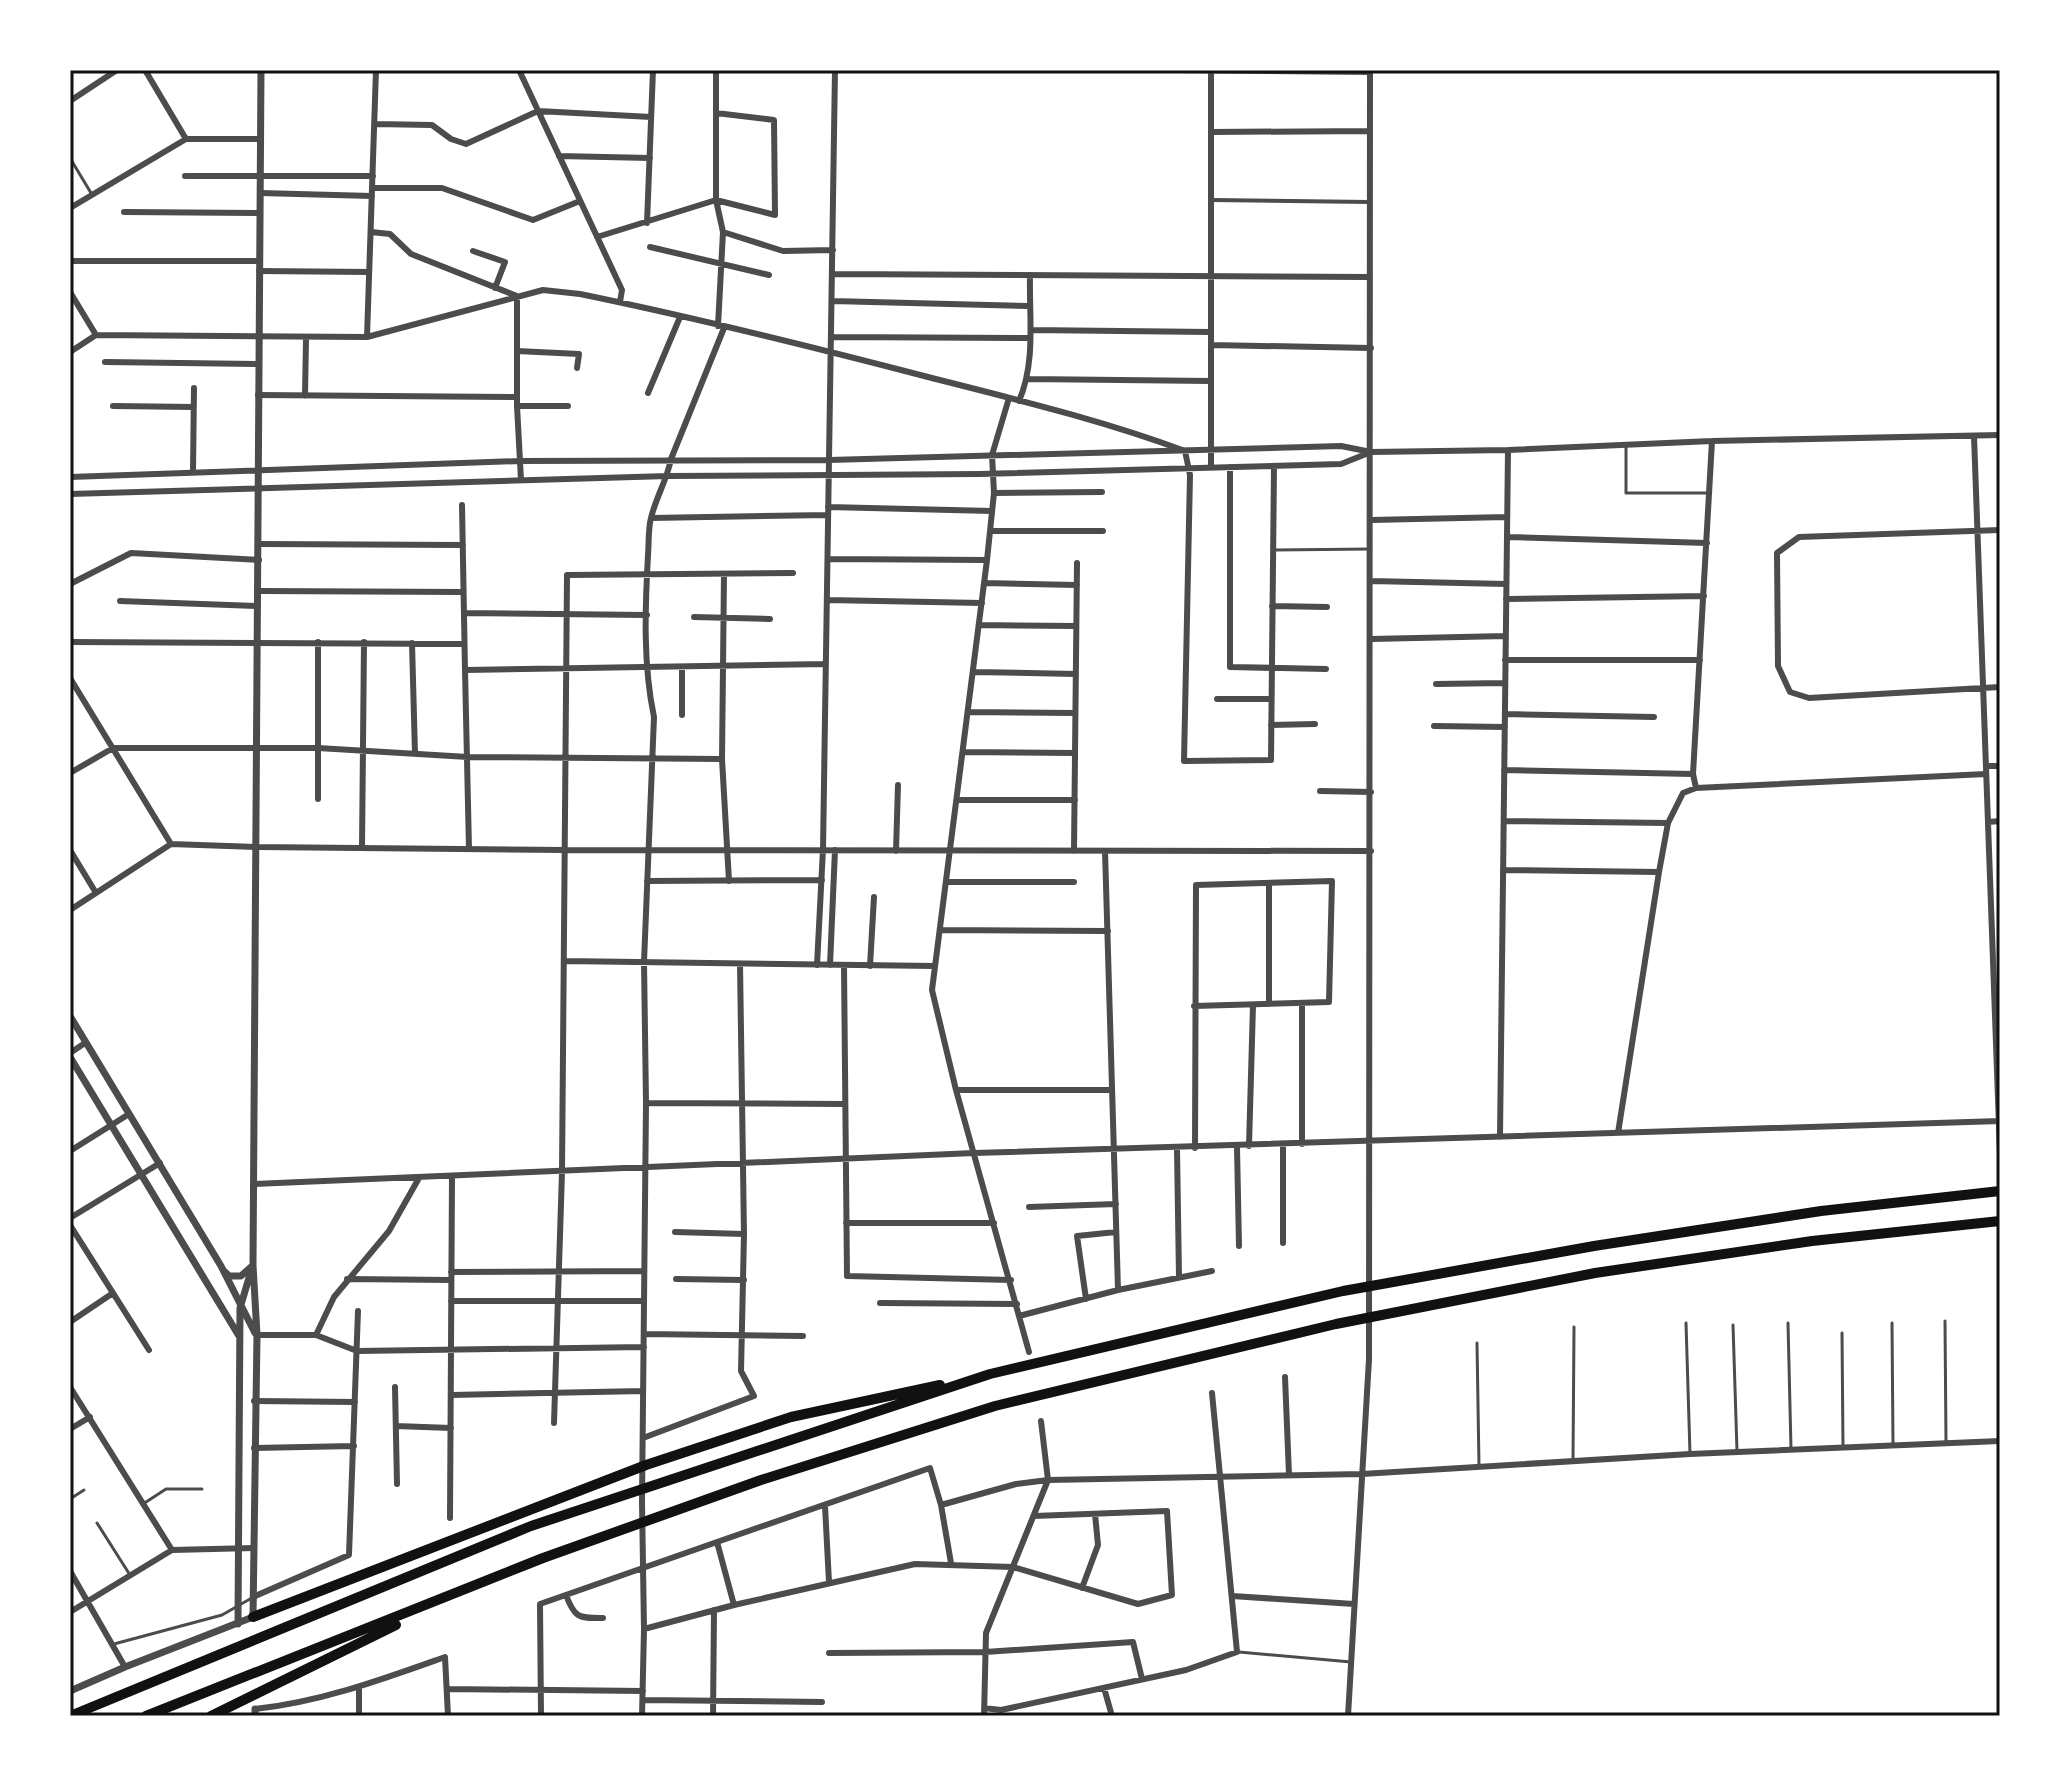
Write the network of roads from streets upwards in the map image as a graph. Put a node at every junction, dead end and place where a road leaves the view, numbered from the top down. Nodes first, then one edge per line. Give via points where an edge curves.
1 (117, 70) edge
2 (145, 70) edge
3 (261, 70) edge
4 (376, 70) edge
5 (519, 70) edge
6 (653, 70) edge
7 (716, 70) edge
8 (835, 70) edge
9 (1180, 70) edge
10 (1211, 70) edge
11 (1370, 71) edge
12 (70, 101) edge
13 (538, 111) junction
14 (716, 113) junction
15 (651, 117) junction
16 (375, 124) junction
17 (1370, 131) junction
18 (1211, 132) junction
19 (186, 139) junction
20 (260, 139) junction
21 (559, 156) junction
22 (650, 158) junction
23 (185, 176) dead end
24 (373, 176) junction
25 (260, 177) junction
26 (372, 192) junction
27 (260, 193) junction
28 (716, 200) junction
29 (1210, 200) junction
30 (580, 201) junction
31 (1369, 202) junction
32 (70, 208) edge
33 (124, 212) dead end
34 (259, 213) junction
35 (647, 223) junction
36 (371, 232) junction
37 (723, 232) junction
38 (597, 237) junction
39 (650, 247) dead end
40 (833, 250) junction
41 (473, 251) dead end
42 (70, 261) edge
43 (259, 261) junction
44 (721, 263) junction
45 (259, 271) junction
46 (369, 272) junction
47 (832, 274) junction
48 (769, 275) dead end
49 (1030, 275) junction
50 (1211, 277) junction
51 (1370, 277) junction
52 (495, 288) junction
53 (517, 296) junction
54 (71, 297) edge
55 (832, 301) junction
56 (620, 302) junction
57 (1030, 306) junction
58 (680, 317) junction
59 (721, 327) junction
60 (1210, 332) junction
61 (1030, 334) junction
62 (96, 335) junction
63 (367, 337) junction
64 (831, 337) junction
65 (259, 338) junction
66 (306, 338) junction
67 (1212, 345) junction
68 (1371, 348) junction
69 (517, 351) junction
70 (70, 352) edge
71 (831, 352) junction
72 (105, 362) dead end
73 (259, 364) junction
74 (577, 368) dead end
75 (1028, 379) junction
76 (1211, 381) junction
77 (194, 388) dead end
78 (648, 393) dead end
79 (258, 395) junction
80 (305, 396) junction
81 (517, 397) junction
82 (1009, 398) junction
83 (1019, 401) junction
84 (113, 406) dead end
85 (517, 406) junction
86 (568, 406) dead end
87 (193, 407) junction
88 (2000, 435) edge
89 (1974, 436) junction
90 (1712, 441) junction
91 (1211, 450) junction
92 (1508, 450) junction
93 (1185, 451) junction
94 (1371, 452) junction
95 (992, 455) junction
96 (671, 459) junction
97 (829, 460) junction
98 (520, 461) junction
99 (1189, 466) junction
100 (1274, 466) junction
101 (1211, 467) junction
102 (1230, 467) junction
103 (259, 469) junction
104 (193, 471) junction
105 (992, 473) junction
106 (668, 476) junction
107 (829, 476) junction
108 (70, 477) edge
109 (521, 480) junction
110 (260, 487) junction
111 (1102, 492) dead end
112 (994, 493) junction
113 (70, 494) edge
114 (462, 505) dead end
115 (828, 511) junction
116 (992, 511) junction
117 (1507, 517) junction
118 (651, 518) junction
119 (1371, 520) junction
120 (2000, 530) edge
121 (990, 531) junction
122 (1103, 531) dead end
123 (1977, 531) junction
124 (1507, 537) junction
125 (1707, 543) junction
126 (260, 544) junction
127 (463, 545) junction
128 (828, 559) junction
129 (259, 560) junction
130 (987, 560) junction
131 (1077, 563) dead end
132 (793, 573) dead end
133 (724, 574) junction
134 (647, 575) junction
135 (1371, 581) junction
136 (984, 583) junction
137 (70, 584) edge
138 (1506, 584) junction
139 (1077, 585) junction
140 (259, 591) junction
141 (463, 592) junction
142 (1704, 596) junction
143 (1506, 599) junction
144 (827, 600) junction
145 (120, 601) dead end
146 (982, 603) junction
147 (258, 606) junction
148 (1272, 606) junction
149 (1327, 607) dead end
150 (464, 613) junction
151 (566, 615) junction
152 (647, 615) junction
153 (694, 617) dead end
154 (724, 618) junction
155 (770, 619) dead end
156 (979, 625) junction
157 (1076, 626) junction
158 (1506, 636) junction
159 (1371, 639) junction
160 (70, 642) edge
161 (318, 642) junction
162 (364, 642) junction
163 (258, 643) junction
164 (412, 643) junction
165 (464, 644) junction
166 (1505, 660) junction
167 (1700, 660) junction
168 (826, 664) junction
169 (646, 667) junction
170 (682, 667) junction
171 (724, 667) junction
172 (566, 668) junction
173 (1271, 668) junction
174 (1326, 669) dead end
175 (465, 670) junction
176 (973, 672) junction
177 (1076, 674) junction
178 (70, 678) edge
179 (1505, 683) junction
180 (1436, 684) dead end
181 (1983, 687) junction
182 (2000, 687) edge
183 (1217, 699) dead end
184 (1271, 699) junction
185 (968, 712) junction
186 (1075, 713) junction
187 (1505, 714) junction
188 (682, 715) dead end
189 (1654, 717) dead end
190 (1315, 724) dead end
191 (1271, 725) junction
192 (1434, 726) dead end
193 (1505, 727) junction
194 (113, 748) junction
195 (318, 748) junction
196 (258, 749) junction
197 (365, 751) junction
198 (964, 752) junction
199 (1075, 753) junction
200 (415, 754) junction
201 (468, 757) junction
202 (565, 759) junction
203 (654, 759) junction
204 (722, 759) junction
205 (2000, 766) edge
206 (1504, 770) junction
207 (1986, 770) junction
208 (70, 773) edge
209 (1693, 774) junction
210 (898, 785) dead end
211 (1696, 788) junction
212 (1320, 791) dead end
213 (1371, 792) junction
214 (318, 799) dead end
215 (957, 800) junction
216 (1075, 800) junction
217 (1504, 821) junction
218 (2000, 821) edge
219 (1988, 822) junction
220 (1668, 823) junction
221 (171, 844) junction
222 (257, 847) junction
223 (362, 848) junction
224 (469, 849) junction
225 (648, 849) junction
226 (823, 849) junction
227 (70, 850) edge
228 (564, 850) junction
229 (728, 850) junction
230 (835, 850) junction
231 (896, 851) junction
232 (1074, 851) junction
233 (1105, 851) junction
234 (1371, 851) junction
235 (951, 852) junction
236 (1503, 870) junction
237 (1659, 872) junction
238 (822, 880) junction
239 (647, 881) junction
240 (729, 881) junction
241 (947, 882) junction
242 (1074, 882) dead end
243 (1269, 883) junction
244 (96, 893) junction
245 (874, 897) dead end
246 (70, 910) edge
247 (940, 930) junction
248 (1108, 931) junction
249 (564, 961) junction
250 (644, 962) junction
251 (740, 964) junction
252 (817, 965) junction
253 (830, 965) junction
254 (844, 965) junction
255 (1997, 965) edge
256 (870, 966) junction
257 (935, 966) junction
258 (1302, 1003) junction
259 (1269, 1004) junction
260 (1253, 1005) junction
261 (1194, 1006) junction
262 (70, 1016) edge
263 (85, 1043) junction
264 (70, 1055) edge
265 (956, 1090) junction
266 (1112, 1090) junction
267 (646, 1103) junction
268 (742, 1104) junction
269 (844, 1104) junction
270 (129, 1114) junction
271 (1999, 1121) edge
272 (111, 1125) junction
273 (1618, 1133) junction
274 (1500, 1137) junction
275 (1371, 1142) junction
276 (1302, 1144) junction
277 (1283, 1145) junction
278 (1249, 1146) junction
279 (1237, 1147) junction
280 (1195, 1148) junction
281 (1177, 1149) junction
282 (70, 1151) edge
283 (1114, 1151) junction
284 (974, 1153) junction
285 (2000, 1154) edge
286 (845, 1161) junction
287 (160, 1163) junction
288 (744, 1164) junction
289 (645, 1168) junction
290 (562, 1172) junction
291 (142, 1175) junction
292 (452, 1177) junction
293 (419, 1178) junction
294 (254, 1184) junction
295 (2000, 1191) edge
296 (1116, 1204) junction
297 (1029, 1207) dead end
298 (70, 1218) edge
299 (2000, 1221) edge
300 (846, 1223) junction
301 (994, 1223) junction
302 (70, 1225) edge
303 (675, 1232) dead end
304 (1116, 1232) junction
305 (744, 1234) junction
306 (1283, 1243) dead end
307 (1239, 1246) dead end
308 (253, 1265) junction
309 (223, 1270) junction
310 (644, 1271) junction
311 (1212, 1271) dead end
312 (451, 1272) junction
313 (559, 1272) junction
314 (1179, 1277) junction
315 (347, 1279) junction
316 (676, 1279) dead end
317 (451, 1280) junction
318 (744, 1280) junction
319 (1011, 1280) junction
320 (1118, 1290) junction
321 (113, 1293) junction
322 (1086, 1299) junction
323 (451, 1301) junction
324 (558, 1301) junction
325 (644, 1301) junction
326 (880, 1303) dead end
327 (1017, 1304) junction
328 (255, 1307) junction
329 (224, 1308) junction
330 (240, 1308) junction
331 (358, 1311) dead end
332 (1019, 1316) junction
333 (70, 1322) edge
334 (644, 1334) junction
335 (257, 1335) junction
336 (316, 1335) junction
337 (743, 1335) junction
338 (803, 1336) dead end
339 (240, 1337) junction
340 (644, 1347) junction
341 (556, 1349) junction
342 (149, 1350) dead end
343 (357, 1351) junction
344 (450, 1351) junction
345 (1029, 1352) dead end
346 (990, 1374) junction
347 (1285, 1377) dead end
348 (70, 1387) edge
349 (395, 1387) dead end
350 (643, 1391) junction
351 (555, 1392) junction
352 (1212, 1393) dead end
353 (451, 1395) junction
354 (254, 1401) junction
355 (355, 1402) junction
356 (90, 1417) junction
357 (1041, 1421) dead end
358 (554, 1423) dead end
359 (396, 1426) junction
360 (451, 1428) junction
361 (70, 1429) edge
362 (643, 1438) junction
363 (2000, 1441) edge
364 (354, 1446) junction
365 (254, 1448) junction
366 (1362, 1474) junction
367 (1289, 1475) junction
368 (1218, 1477) junction
369 (1048, 1480) junction
370 (397, 1484) dead end
371 (642, 1489) junction
372 (941, 1505) junction
373 (825, 1506) junction
374 (1095, 1514) junction
375 (1034, 1516) junction
376 (450, 1518) dead end
377 (717, 1542) junction
378 (238, 1547) junction
379 (254, 1548) junction
380 (172, 1550) junction
381 (951, 1563) junction
382 (1013, 1567) junction
383 (645, 1569) junction
384 (70, 1571) edge
385 (829, 1582) junction
386 (1082, 1588) junction
387 (466, 1591) junction
388 (566, 1595) junction
389 (1232, 1596) junction
390 (253, 1597) junction
391 (88, 1601) junction
392 (1354, 1604) junction
393 (734, 1605) junction
394 (714, 1610) junction
395 (70, 1612) edge
396 (253, 1617) junction
397 (603, 1618) dead end
398 (238, 1624) junction
399 (644, 1629) junction
400 (985, 1652) junction
401 (829, 1653) dead end
402 (125, 1667) junction
403 (1142, 1679) junction
404 (359, 1687) junction
405 (1104, 1688) junction
406 (449, 1689) junction
407 (541, 1690) junction
408 (70, 1691) edge
409 (643, 1691) junction
410 (643, 1700) junction
411 (713, 1701) junction
412 (822, 1702) dead end
413 (984, 1712) edge
414 (255, 1713) edge
415 (70, 1716) edge
416 (146, 1716) edge
417 (211, 1716) edge
418 (359, 1716) edge
419 (448, 1716) edge
420 (541, 1716) edge
421 (642, 1716) edge
422 (713, 1716) edge
423 (1112, 1716) edge
424 (1348, 1716) edge

1 - 12 street
2 - 19 street
3 - 20 street
4 - 16 street
5 - 13 street
6 - 15 street
7 - 14 street
8 - 40 street
9 - 10 street
10 - 11 street
10 - 18 street
11 - 17 street
13 - 15 street
13 - 16 street via 466,144 432,125
13 - 21 street
14 - 28 street
14 - 28 street via 774,120 775,215
15 - 22 street
16 - 24 street
17 - 18 street
17 - 31 street
18 - 29 street
19 - 20 street
19 - 32 street
20 - 25 street
21 - 22 street
21 - 30 street
22 - 35 street
23 - 25 street
24 - 25 street
24 - 26 street
25 - 27 street
26 - 27 street
26 - 30 street via 442,188 533,220
26 - 36 street
27 - 34 street
28 - 35 street
28 - 37 street
29 - 31 street
29 - 50 street
30 - 38 street
31 - 51 street
33 - 34 street
34 - 43 street
35 - 38 street
36 - 46 street
36 - 52 street via 390,234 411,254
37 - 40 street via 783,251
37 - 44 street
38 - 56 street via 622,290
39 - 44 street
40 - 47 street
41 - 52 street via 505,262
42 - 43 street
43 - 45 street
44 - 48 street
44 - 59 street
45 - 46 street
45 - 65 street
46 - 63 street
47 - 49 street
47 - 55 street
49 - 50 street
49 - 57 street
50 - 51 street
50 - 60 street
51 - 68 street
52 - 53 street
53 - 56 street via 543,290
53 - 63 street
53 - 69 street
54 - 62 street
55 - 57 street
55 - 64 street
56 - 58 street
57 - 61 street
58 - 59 street
58 - 78 street
59 - 71 street
59 - 96 street
60 - 61 street
60 - 67 street
61 - 64 street
61 - 75 street
62 - 65 street
62 - 70 street
63 - 66 street
64 - 71 street
65 - 66 street
65 - 73 street
66 - 80 street
67 - 68 street
67 - 76 street
68 - 94 street
69 - 74 street via 579,354
69 - 81 street
71 - 82 street
71 - 97 street
72 - 73 street
73 - 79 street
75 - 76 street
75 - 83 street
76 - 91 street
77 - 87 street
79 - 80 street
79 - 103 street
80 - 81 street
81 - 85 street
82 - 83 street
82 - 95 street
83 - 93 street
84 - 87 street
85 - 86 street
85 - 98 street
87 - 104 street
88 - 89 street
89 - 90 street
89 - 123 street
90 - 92 street
90 - 125 street
91 - 93 street
91 - 94 street via 1341,446
91 - 101 street
92 - 94 street
92 - 117 street
93 - 95 street
93 - 99 street
94 - 100 street via 1341,464
94 - 119 street
95 - 97 street
95 - 105 street
96 - 97 street
96 - 98 street
96 - 106 street
97 - 107 street
98 - 103 street
98 - 109 street
99 - 101 street
99 - 105 street
99 - 191 street via 1184,761 1271,760
100 - 102 street
100 - 148 street
101 - 102 street
102 - 173 street via 1230,667
103 - 104 street
103 - 110 street
104 - 108 street
105 - 107 street
105 - 112 street
106 - 107 street
106 - 109 street
106 - 118 street
107 - 115 street
109 - 110 street
110 - 113 street
110 - 126 street
111 - 112 street
112 - 116 street
114 - 127 street
115 - 116 street
115 - 118 street
115 - 128 street
116 - 121 street
117 - 119 street
117 - 124 street
118 - 134 street
119 - 135 street
120 - 123 street
121 - 122 street
121 - 130 street
123 - 181 street
123 - 181 street via 1799,537 1777,553 1778,666 1790,692 1809,698
124 - 125 street
124 - 138 street
125 - 142 street
126 - 127 street
126 - 129 street
127 - 141 street
128 - 130 street
128 - 144 street
129 - 137 street via 131,553
129 - 140 street
130 - 136 street
131 - 139 street
132 - 133 street
133 - 134 street
133 - 154 street
134 - 151 street via 567,575
134 - 152 street
135 - 138 street
135 - 159 street
136 - 139 street
136 - 146 street
138 - 143 street
139 - 157 street
140 - 141 street
140 - 147 street
141 - 150 street
142 - 143 street
142 - 167 street
143 - 158 street
144 - 146 street
144 - 168 street
145 - 147 street
146 - 156 street
147 - 163 street
148 - 149 street
148 - 173 street
150 - 151 street
150 - 165 street
151 - 152 street
151 - 172 street
152 - 169 street
153 - 154 street
154 - 155 street
154 - 171 street
156 - 157 street
156 - 176 street
157 - 177 street
158 - 159 street
158 - 166 street
159 - 213 street
160 - 163 street
161 - 162 street
161 - 163 street
161 - 195 street
162 - 164 street
162 - 197 street
163 - 196 street
164 - 165 street
164 - 200 street
165 - 175 street
166 - 167 street
166 - 179 street
167 - 209 street
168 - 171 street
168 - 226 street
169 - 170 street
169 - 172 street
169 - 203 street
170 - 171 street
170 - 188 street
171 - 204 street
172 - 175 street
172 - 202 street
173 - 174 street
173 - 184 street
175 - 201 street
176 - 177 street
176 - 185 street
177 - 186 street
178 - 194 street
179 - 180 street
179 - 187 street
181 - 182 street
181 - 207 street
183 - 184 street
184 - 191 street
185 - 186 street
185 - 198 street
186 - 199 street
187 - 189 street
187 - 193 street
190 - 191 street
192 - 193 street
193 - 206 street
194 - 196 street
194 - 208 street
194 - 221 street
195 - 196 street
195 - 197 street
195 - 214 street
196 - 222 street
197 - 200 street
197 - 223 street
198 - 199 street
198 - 215 street
199 - 216 street
200 - 201 street
201 - 202 street
201 - 224 street
202 - 203 street
202 - 228 street
203 - 204 street
203 - 225 street
204 - 229 street
205 - 207 street
206 - 209 street
206 - 217 street
207 - 211 street
207 - 219 street
209 - 211 street
210 - 231 street
211 - 220 street via 1683,793
212 - 213 street
213 - 234 street
215 - 216 street
215 - 235 street
216 - 232 street
217 - 220 street
217 - 236 street
218 - 219 street
219 - 255 street
220 - 237 street
221 - 222 street
221 - 244 street
222 - 223 street
222 - 294 street
223 - 224 street
224 - 228 street
225 - 228 street
225 - 229 street
225 - 239 street
226 - 229 street
226 - 230 street
226 - 238 street
227 - 244 street
228 - 249 street
229 - 240 street
230 - 231 street
230 - 253 street
231 - 235 street
232 - 233 street
232 - 235 street
233 - 234 street
233 - 248 street
234 - 275 street
235 - 241 street
236 - 237 street
236 - 274 street
237 - 273 street
238 - 240 street
238 - 252 street
239 - 240 street
239 - 250 street
241 - 242 street
241 - 247 street
243 - 258 street via 1332,881 1329,1002
243 - 259 street
243 - 261 street via 1196,885
244 - 246 street
245 - 256 street
247 - 248 street
247 - 257 street
248 - 266 street
249 - 250 street
249 - 290 street
250 - 251 street
250 - 267 street
251 - 252 street
251 - 268 street
252 - 253 street
253 - 254 street
254 - 256 street
254 - 269 street
255 - 271 street
256 - 257 street
257 - 265 street via 932,990
258 - 259 street
258 - 276 street
259 - 260 street
260 - 261 street
260 - 278 street
261 - 280 street
262 - 263 street
263 - 264 street
263 - 270 street
264 - 272 street
265 - 266 street
265 - 284 street
266 - 283 street
267 - 268 street
267 - 289 street
268 - 269 street
268 - 288 street
269 - 286 street
270 - 272 street
270 - 287 street
271 - 273 street
271 - 285 street
272 - 282 street
272 - 291 street
273 - 274 street
274 - 275 street
275 - 276 street
275 - 366 street
276 - 277 street
277 - 278 street
277 - 306 street
278 - 279 street
279 - 280 street
279 - 307 street
280 - 281 street
281 - 283 street
281 - 314 street
283 - 284 street
283 - 296 street
284 - 286 street
284 - 301 street
286 - 288 street
286 - 300 street
287 - 291 street
287 - 309 street
288 - 289 street
288 - 305 street
289 - 290 street
289 - 310 street
290 - 292 street
290 - 313 street
291 - 298 street
291 - 329 street
292 - 293 street
292 - 312 street
293 - 294 street
293 - 315 street via 389,1231
294 - 308 street
295 - 346 highway via 1687,1231 1343,1291
296 - 297 street
296 - 304 street
299 - 387 highway via 1812,1241 1595,1273 1336,1324 995,1406 761,1480
300 - 301 street
300 - 319 street via 847,1276
301 - 319 street
302 - 321 street
303 - 305 street
304 - 320 street
304 - 322 street via 1077,1236
305 - 318 street
308 - 309 street via 241,1276
308 - 328 street
308 - 330 street
309 - 330 street
310 - 313 street
310 - 325 street
311 - 314 street
312 - 313 street
312 - 317 street
313 - 324 street
314 - 320 street
315 - 317 street
315 - 336 street
316 - 318 street
317 - 323 street
318 - 337 street
319 - 327 street
320 - 322 street
321 - 333 street
321 - 342 street
322 - 332 street
323 - 324 street
323 - 344 street
324 - 325 street
324 - 341 street
325 - 334 street
326 - 327 street
327 - 332 street
328 - 330 street
328 - 335 street
329 - 330 street
329 - 339 street
330 - 335 street
330 - 339 street
331 - 343 street
332 - 345 street
334 - 337 street
334 - 340 street
335 - 336 street
335 - 354 street
336 - 343 street
337 - 338 street
337 - 362 street via 741,1371 754,1396
339 - 378 street
340 - 341 street
340 - 350 street
341 - 344 street
341 - 351 street
343 - 344 street
343 - 355 street
344 - 353 street
346 - 371 highway
346 - 396 highway via 791,1417 646,1465
347 - 367 street
348 - 356 street
349 - 359 street
350 - 351 street
350 - 362 street
351 - 353 street
351 - 358 street
352 - 368 street
353 - 360 street
354 - 355 street
354 - 365 street
355 - 364 street
356 - 361 street
356 - 380 street
357 - 369 street
359 - 360 street
359 - 370 street
360 - 376 street
362 - 371 street
363 - 366 street
364 - 365 street
364 - 390 street via 349,1555
365 - 379 street
366 - 367 street
366 - 392 street
367 - 368 street
368 - 369 street
368 - 389 street
369 - 372 street
369 - 375 street
371 - 383 street
371 - 415 highway via 531,1526
372 - 373 street via 930,1468
372 - 381 street
373 - 377 street
373 - 385 street
374 - 375 street
374 - 386 street via 1098,1545
374 - 386 street via 1167,1511 1172,1595 1138,1604
375 - 382 street
377 - 383 street
377 - 393 street
378 - 379 street
378 - 380 street
378 - 398 street
379 - 390 street
380 - 391 street
381 - 382 street
381 - 385 street via 915,1564
382 - 386 street
382 - 400 street via 986,1633
383 - 388 street
383 - 399 street
384 - 391 street
385 - 393 street
387 - 416 highway
387 - 417 highway
388 - 397 street via 575,1614
388 - 407 street via 540,1604
389 - 392 street
389 - 403 street via 1237,1652
390 - 396 street
391 - 395 street
391 - 402 street
392 - 424 street
393 - 394 street
394 - 399 street
394 - 411 street
396 - 398 street
398 - 402 street
399 - 409 street
400 - 401 street
400 - 403 street via 1133,1642
400 - 413 street
402 - 408 street
403 - 405 street
404 - 406 street via 445,1657
404 - 414 street
404 - 418 street
405 - 413 street
405 - 423 street
406 - 407 street
406 - 419 street
407 - 409 street
407 - 420 street
409 - 410 street
410 - 411 street
410 - 421 street
411 - 412 street
411 - 422 street

